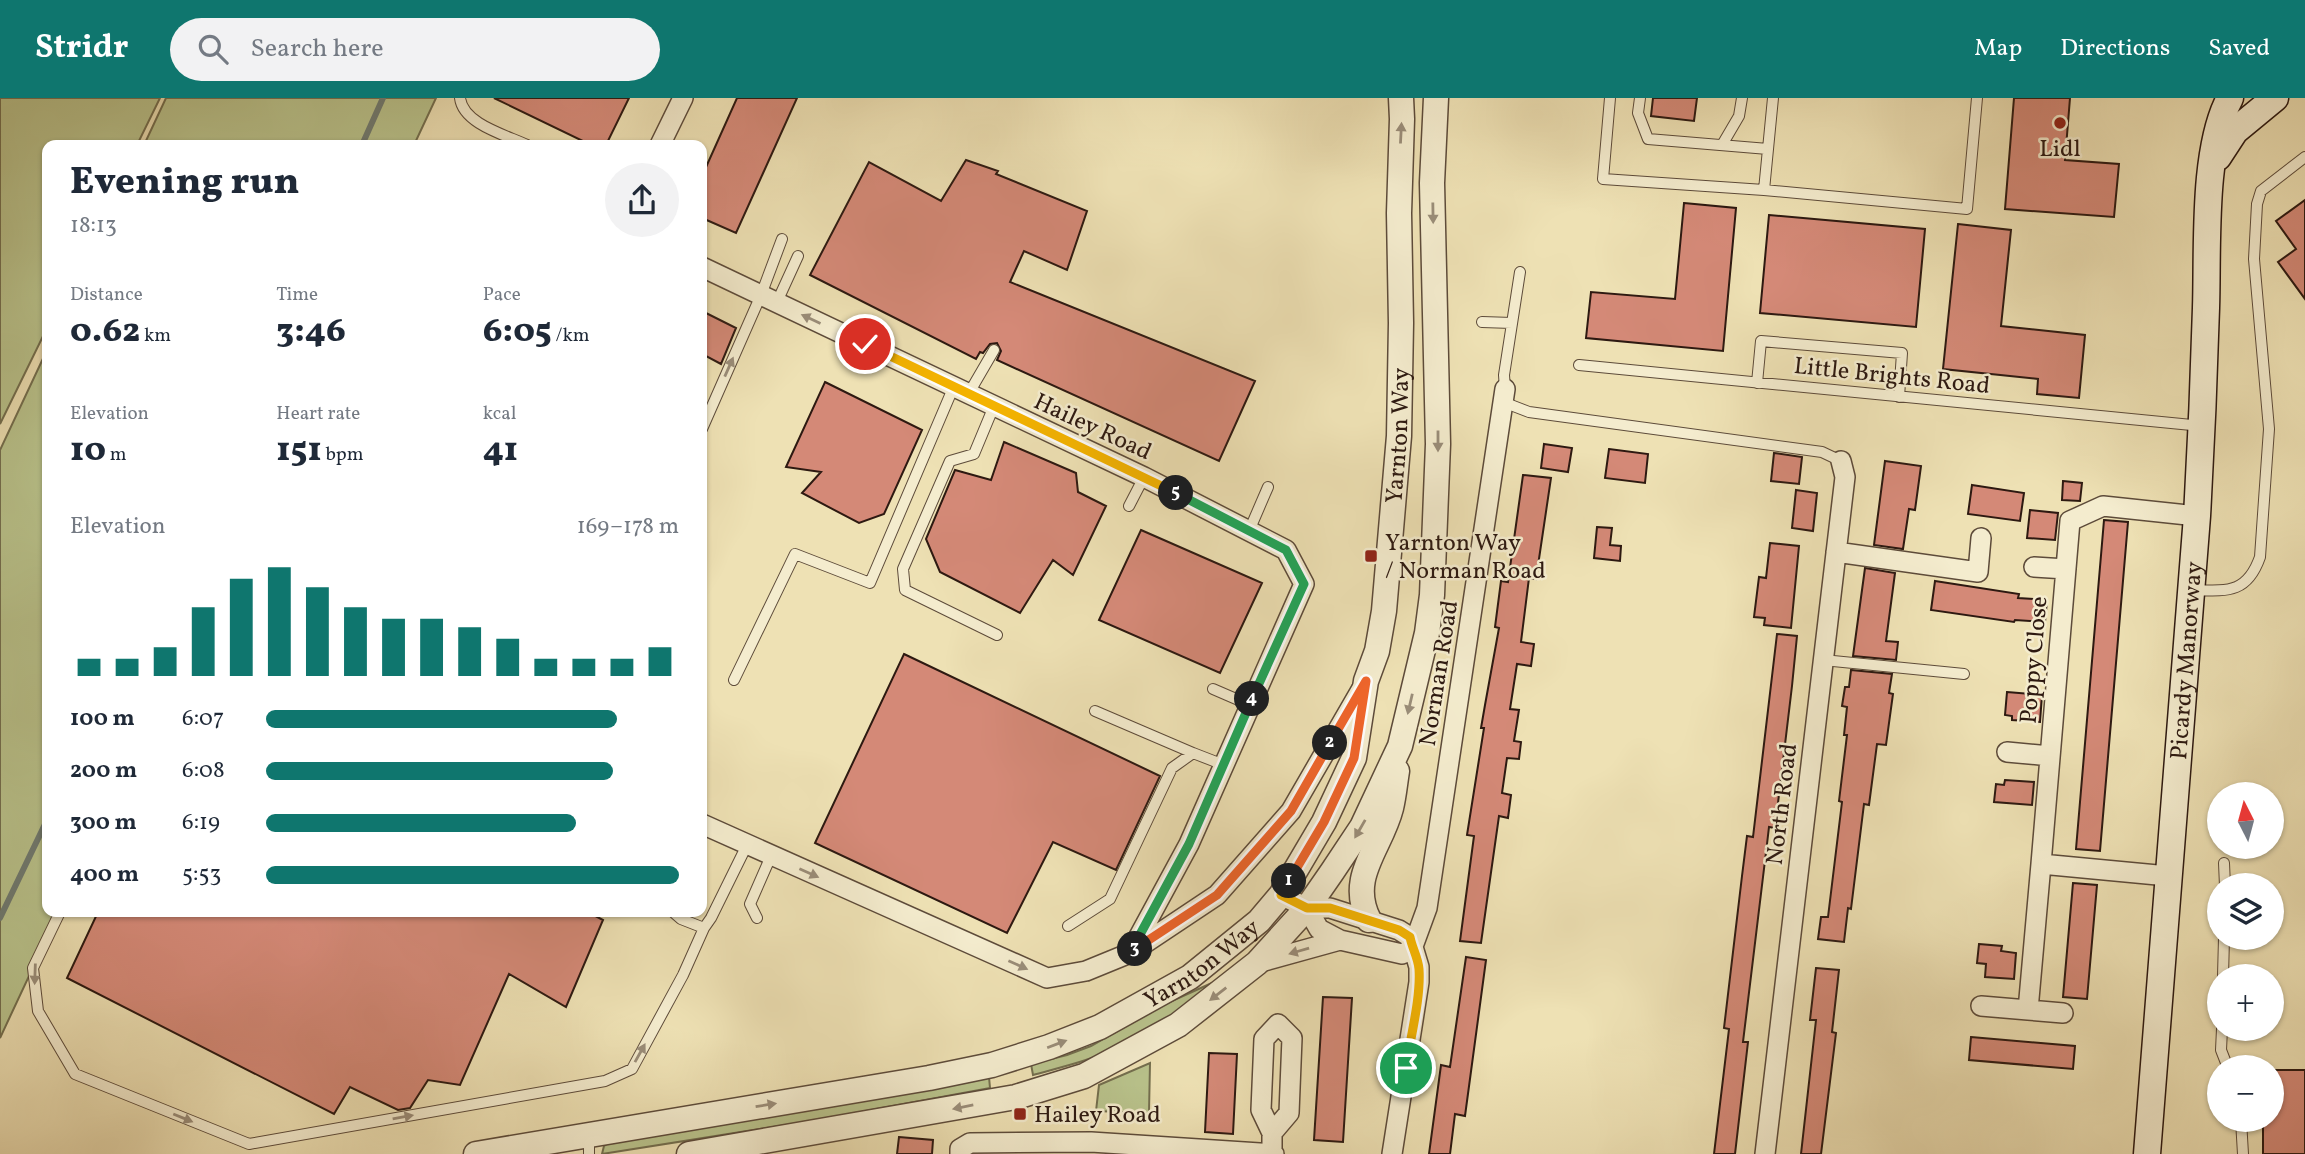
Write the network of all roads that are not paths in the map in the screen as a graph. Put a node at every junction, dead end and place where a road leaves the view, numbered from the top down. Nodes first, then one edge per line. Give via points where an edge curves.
1 (460, 98) edge
2 (683, 98) edge
3 (1401, 98) edge
4 (1436, 98) edge
5 (1610, 98) edge
6 (1640, 98) edge
7 (1742, 98) edge
8 (1773, 98) edge
9 (1977, 98) edge
10 (2230, 98) edge
11 (2274, 98) edge
12 (517, 140) edge
13 (662, 140) edge
14 (1722, 145) junction
15 (1768, 149) junction
16 (2305, 157) edge
17 (2213, 165) junction
18 (1764, 190) junction
19 (782, 239) dead end
20 (797, 256) dead end
21 (707, 269) edge
22 (1520, 272) dead end
23 (769, 299) junction
24 (1482, 322) dead end
25 (1512, 323) junction
26 (993, 350) dead end
27 (1579, 365) dead end
28 (1757, 383) junction
29 (961, 390) junction
30 (1504, 396) junction
31 (1899, 397) junction
32 (994, 406) junction
33 (707, 419) edge
34 (2202, 426) junction
35 (1840, 461) joint
36 (1144, 477) junction
37 (1268, 487) dead end
38 (1129, 506) dead end
39 (2197, 516) junction
40 (1249, 531) junction
41 (1982, 538) dead end
42 (1836, 552) junction
43 (2034, 567) dead end
44 (2066, 569) junction
45 (2192, 590) junction
46 (997, 635) dead end
47 (1822, 660) junction
48 (1964, 674) dead end
49 (734, 680) dead end
50 (1366, 681) junction
51 (1213, 689) dead end
52 (1250, 705) junction
53 (1096, 711) dead end
54 (1401, 746) junction
55 (2007, 752) dead end
56 (1193, 753) junction
57 (2050, 756) junction
58 (1224, 765) junction
59 (707, 826) edge
60 (747, 845) junction
61 (771, 856) junction
62 (2224, 863) dead end
63 (2041, 864) junction
64 (2224, 873) edge
65 (2168, 876) junction
66 (1281, 895) junction
67 (1307, 908) junction
68 (58, 917) edge
69 (679, 917) edge
70 (757, 918) dead end
71 (1369, 920) junction
72 (1068, 926) dead end
73 (704, 928) junction
74 (1340, 940) junction
75 (1412, 949) junction
76 (1130, 953) junction
77 (1257, 963) junction
78 (1981, 1006) dead end
79 (2028, 1010) junction
80 (2063, 1013) dead end
81 (2242, 1132) edge
82 (1272, 1133) dead end
83 (589, 1144) edge
84 (1146, 1150) edge
85 (476, 1154) edge
86 (689, 1154) edge
87 (960, 1154) edge
88 (1273, 1154) edge
89 (1392, 1154) edge
90 (1765, 1154) edge
91 (2147, 1154) edge
92 (2243, 1154) edge

1 - 12 lane via 461,106 477,121
2 - 13 street
50 -> 3 street, Yarnton Way via 1384,611 1399,436
4 -> 54 street, Yarnton Way via 1438,444 1432,595
5 - 18 lane via 1603,179
6 - 14 lane via 1638,113 1648,139
7 - 14 lane via 1740,116
8 - 15 lane
9 - 18 lane via 1967,209
10 - 17 main road, Picardy Manorway via 2217,132
11 - 17 main road, Picardy Manorway via 2235,131
14 - 15 lane
15 - 18 lane
16 - 45 lane via 2261,191 2257,204 2254,259 2269,429 2260,557 2253,575 2240,586
17 - 34 main road, Picardy Manorway
19 - 23 lane
20 - 23 lane
21 - 23 street, Hailey Road
22 - 25 lane
29 -> 23 street, Hailey Road
33 -> 23 lane
24 - 25 lane
25 - 30 lane
26 - 29 lane
27 - 28 lane, Little Brights Road
28 - 31 lane, Little Brights Road
28 - 31 lane via 1761,341 1902,353
29 - 32 street, Hailey Road
29 - 49 lane via 870,583 795,554
30 - 35 lane via 1529,412 1822,452
30 - 75 street, Norman Road via 1427,908
31 - 34 lane, Little Brights Road
32 - 36 street, Hailey Road
32 - 46 lane via 974,454 950,461 903,569 905,590
34 - 39 main road, Picardy Manorway
35 - 42 street, North Road via 1845,477
36 - 38 lane
36 - 40 street, Hailey Road
37 - 40 lane
39 - 44 street, Poppy Close via 2103,506 2070,521
39 - 45 main road, Picardy Manorway
40 - 52 street, Hailey Road via 1286,550 1304,584
41 - 42 street via 1978,572
42 - 47 street, North Road
43 - 44 street, Poppy Close
44 - 57 street, Poppy Close
45 - 65 main road, Picardy Manorway
47 - 48 lane
47 - 90 street, North Road
50 - 66 street, Yarnton Way via 1354,758 1324,822
50 - 76 street via 1291,811 1217,895
51 - 52 lane
52 - 58 street, Hailey Road
53 - 56 lane
54 -> 67 street, Yarnton Way via 1362,827
54 - 71 street via 1391,810 1363,874 1362,906
55 - 57 street, Poppy Close
56 - 58 lane
56 - 72 lane via 1172,768 1110,900
57 - 63 street, Poppy Close
58 - 76 street, Hailey Road via 1189,844
59 - 60 street
60 - 61 street
60 - 73 lane
61 - 70 lane via 750,904
61 -> 76 street via 1047,978 1086,971
62 - 64 lane
63 - 65 street
63 - 79 street, Poppy Close
65 - 91 main road, Picardy Manorway
66 - 67 street
83 -> 66 street, Yarnton Way via 992,1065 1049,1047 1100,1027 1190,977 1259,921
67 - 71 street via 1330,908
67 - 74 street via 1319,929
67 - 77 street, Yarnton Way
68 -> 73 lane via 33,968 38,1011 75,1074 249,1144 605,1081 632,1069
69 - 73 lane
71 - 75 street via 1410,937
74 - 75 street via 1402,954
74 -> 77 street
75 - 89 street via 1419,982
77 -> 86 street, Yarnton Way via 1178,1025 1084,1076 1016,1097
78 - 79 street
79 - 80 street
81 - 92 lane
82 - 88 street
83 - 85 street, Yarnton Way
84 - 87 street via 1091,1142 970,1143
84 - 88 street

